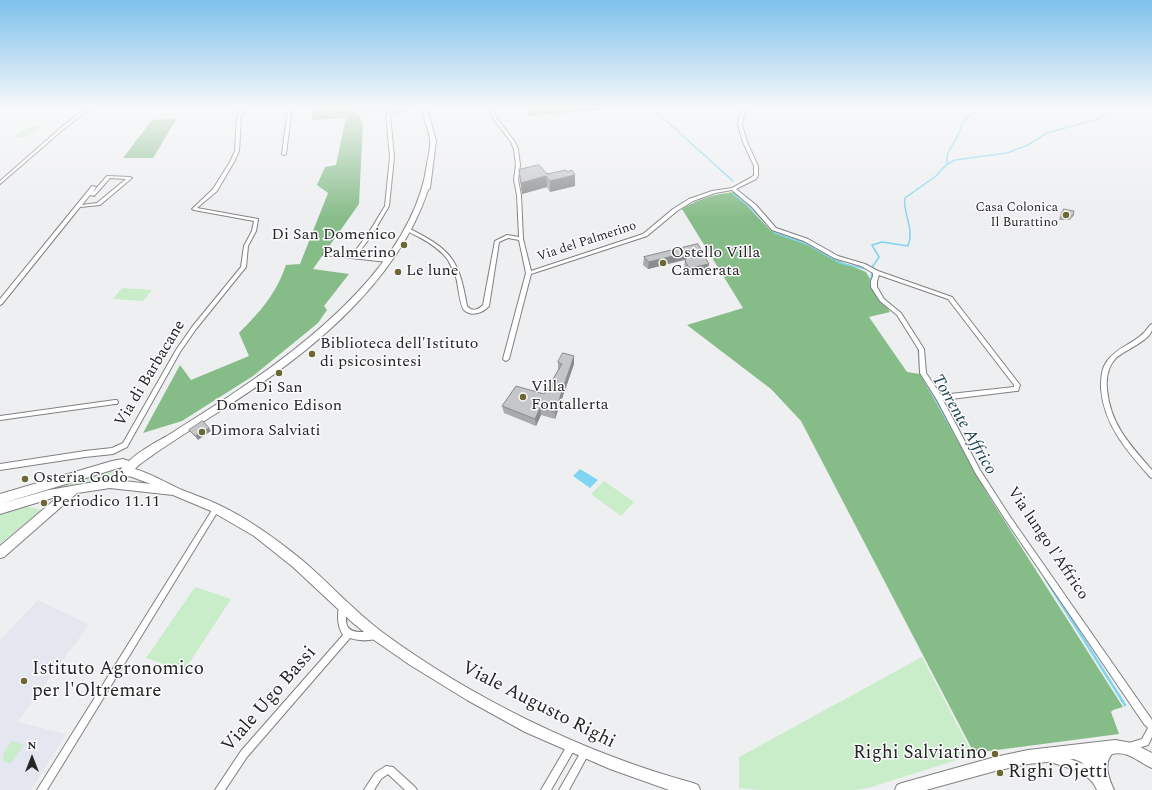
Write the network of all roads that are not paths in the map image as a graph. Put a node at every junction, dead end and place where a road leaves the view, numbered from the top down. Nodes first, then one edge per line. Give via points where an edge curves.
1 (43, 145) edge
2 (237, 145) edge
3 (285, 145) edge
4 (391, 145) edge
5 (432, 145) edge
6 (514, 145) edge
7 (747, 145) edge
8 (284, 154) dead end
9 (0, 183) edge
10 (94, 187) dead end
11 (733, 189) junction
12 (82, 206) junction
13 (76, 209) junction
14 (406, 233) junction
15 (521, 239) junction
16 (325, 254) dead end
17 (353, 257) junction
18 (390, 258) junction
19 (876, 272) junction
20 (529, 273) junction
21 (0, 303) edge
22 (1152, 326) edge
23 (506, 359) dead end
24 (939, 398) junction
25 (115, 402) dead end
26 (0, 418) edge
27 (161, 444) junction
28 (112, 464) junction
29 (0, 467) edge
30 (127, 471) junction
31 (1152, 475) edge
32 (110, 484) junction
33 (75, 489) junction
34 (177, 492) junction
35 (0, 499) edge
36 (0, 509) edge
37 (216, 509) junction
38 (0, 553) edge
39 (343, 606) junction
40 (349, 634) junction
41 (376, 634) junction
42 (1152, 727) edge
43 (571, 747) junction
44 (1117, 748) junction
45 (1071, 752) junction
46 (585, 754) junction
47 (1036, 755) junction
48 (1152, 761) edge
49 (1099, 777) junction
50 (42, 790) edge
51 (220, 790) edge
52 (369, 790) edge
53 (412, 790) edge
54 (546, 790) edge
55 (564, 790) edge
56 (693, 790) edge
57 (902, 790) edge
58 (1102, 790) edge
59 (1107, 790) edge

1 - 9 street
2 - 29 street, Via di Barbacane via 232,162 216,190 194,209 256,220 254,231 246,246 243,267 178,351 124,445 113,451
3 - 8 street
4 - 17 street via 387,206
5 - 14 main road via 428,186
6 - 15 street via 518,165 516,180
7 - 11 street, Via del Palmerino via 757,171 754,178
10 - 13 street
11 - 19 street via 754,206 774,229 806,240 836,257
11 - 20 street, Via del Palmerino via 691,200 645,235
12 - 12 street via 98,204 130,178 108,178
12 - 13 street
13 - 21 street
14 - 15 street via 420,236 441,249 458,274 464,306 474,312 486,306 497,241 507,236
14 - 18 main road
15 - 20 street
16 - 17 street
17 - 18 street
18 - 27 main road via 358,297 294,356 257,385
19 - 24 street, Via lungo l'Affrico via 874,287 882,300 899,314 922,350 923,373
19 - 24 street via 950,298 1017,385 1016,389
20 - 23 street
22 - 31 street via 1143,340 1110,362 1104,381 1106,403 1112,422
24 - 42 street, Via lungo l'Affrico via 978,472 1007,517
25 - 26 street
27 - 28 main road
27 - 30 main road
28 - 30 main road, Viale Augusto Righi via 125,464
28 - 35 main road
30 - 32 main road
30 - 34 main road, Viale Augusto Righi
32 - 33 main road
32 - 34 main road, Viale Augusto Righi
33 - 36 main road
33 - 38 main road
34 - 37 main road, Viale Augusto Righi
37 - 39 main road, Viale Augusto Righi via 261,535 286,554
37 - 50 street
39 - 40 street via 341,624
39 - 41 main road, Viale Augusto Righi
40 - 41 street via 356,637
40 - 51 street, Viale Ugo Bassi via 244,754
41 - 43 main road, Viale Augusto Righi via 455,687
42 - 44 street, Via lungo l'Affrico via 1148,738 1141,744
43 - 46 main road, Viale Augusto Righi
43 - 54 street
44 - 45 main road
44 - 48 main road via 1142,754
44 - 49 main road via 1102,757
45 - 47 main road
45 - 49 main road via 1088,759 1096,766
46 - 55 street
46 - 56 main road, Viale Augusto Righi
47 - 49 street via 1086,769
47 - 57 main road
49 - 58 street
49 - 59 main road
52 - 53 street via 378,776 386,770 390,770

